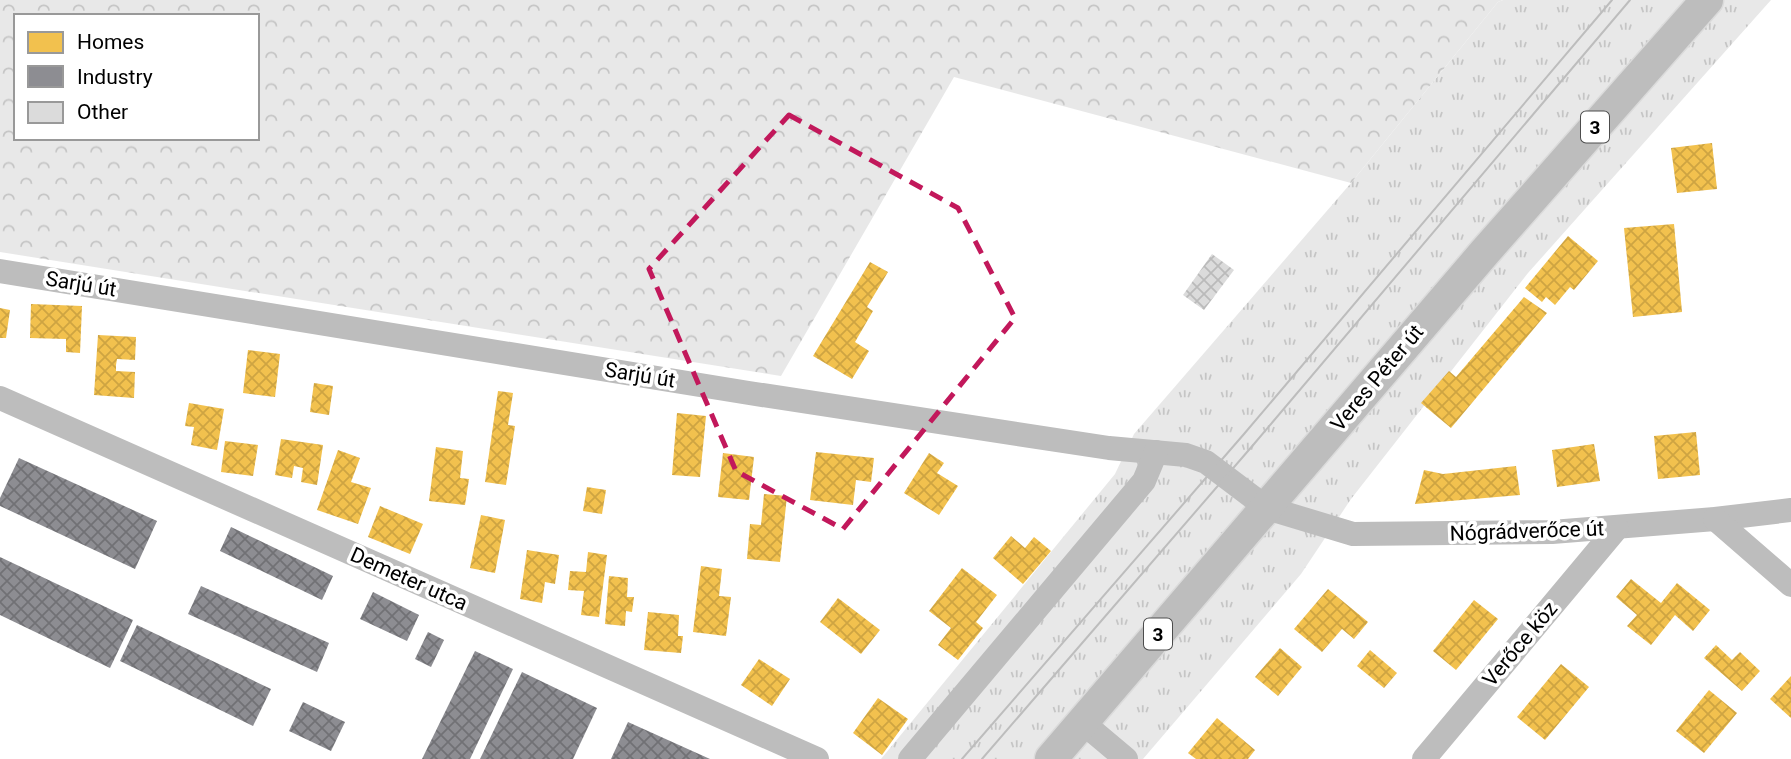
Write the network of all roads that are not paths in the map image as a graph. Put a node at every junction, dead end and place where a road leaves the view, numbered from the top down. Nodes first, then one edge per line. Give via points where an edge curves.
1 (1707, 0) edge
2 (0, 271) edge
3 (0, 398) edge
4 (1156, 452) junction
5 (1267, 508) junction
6 (1791, 510) edge
7 (1715, 519) junction
8 (1617, 528) junction
9 (1791, 585) edge
10 (1082, 722) junction
11 (817, 759) edge
12 (910, 759) edge
13 (1051, 759) edge
14 (1126, 759) edge
15 (1424, 759) edge

1 - 5 main road, Veres Péter út / 3 via 1483,253
2 - 4 street, Sarjú út via 763,395 1109,449
3 - 11 street, Demeter utca
4 - 5 street, Sarjú út via 1206,462
4 - 12 street via 1144,481
5 - 8 street, Nógrádverőce út via 1353,534
5 - 10 main road, Veres Péter út / 3
6 - 7 street, Nógrádverőce út
7 - 8 street, Nógrádverőce út
7 - 9 street
8 - 15 street, Verőce köz
10 - 13 main road, Veres Péter út / 3
10 - 14 street

